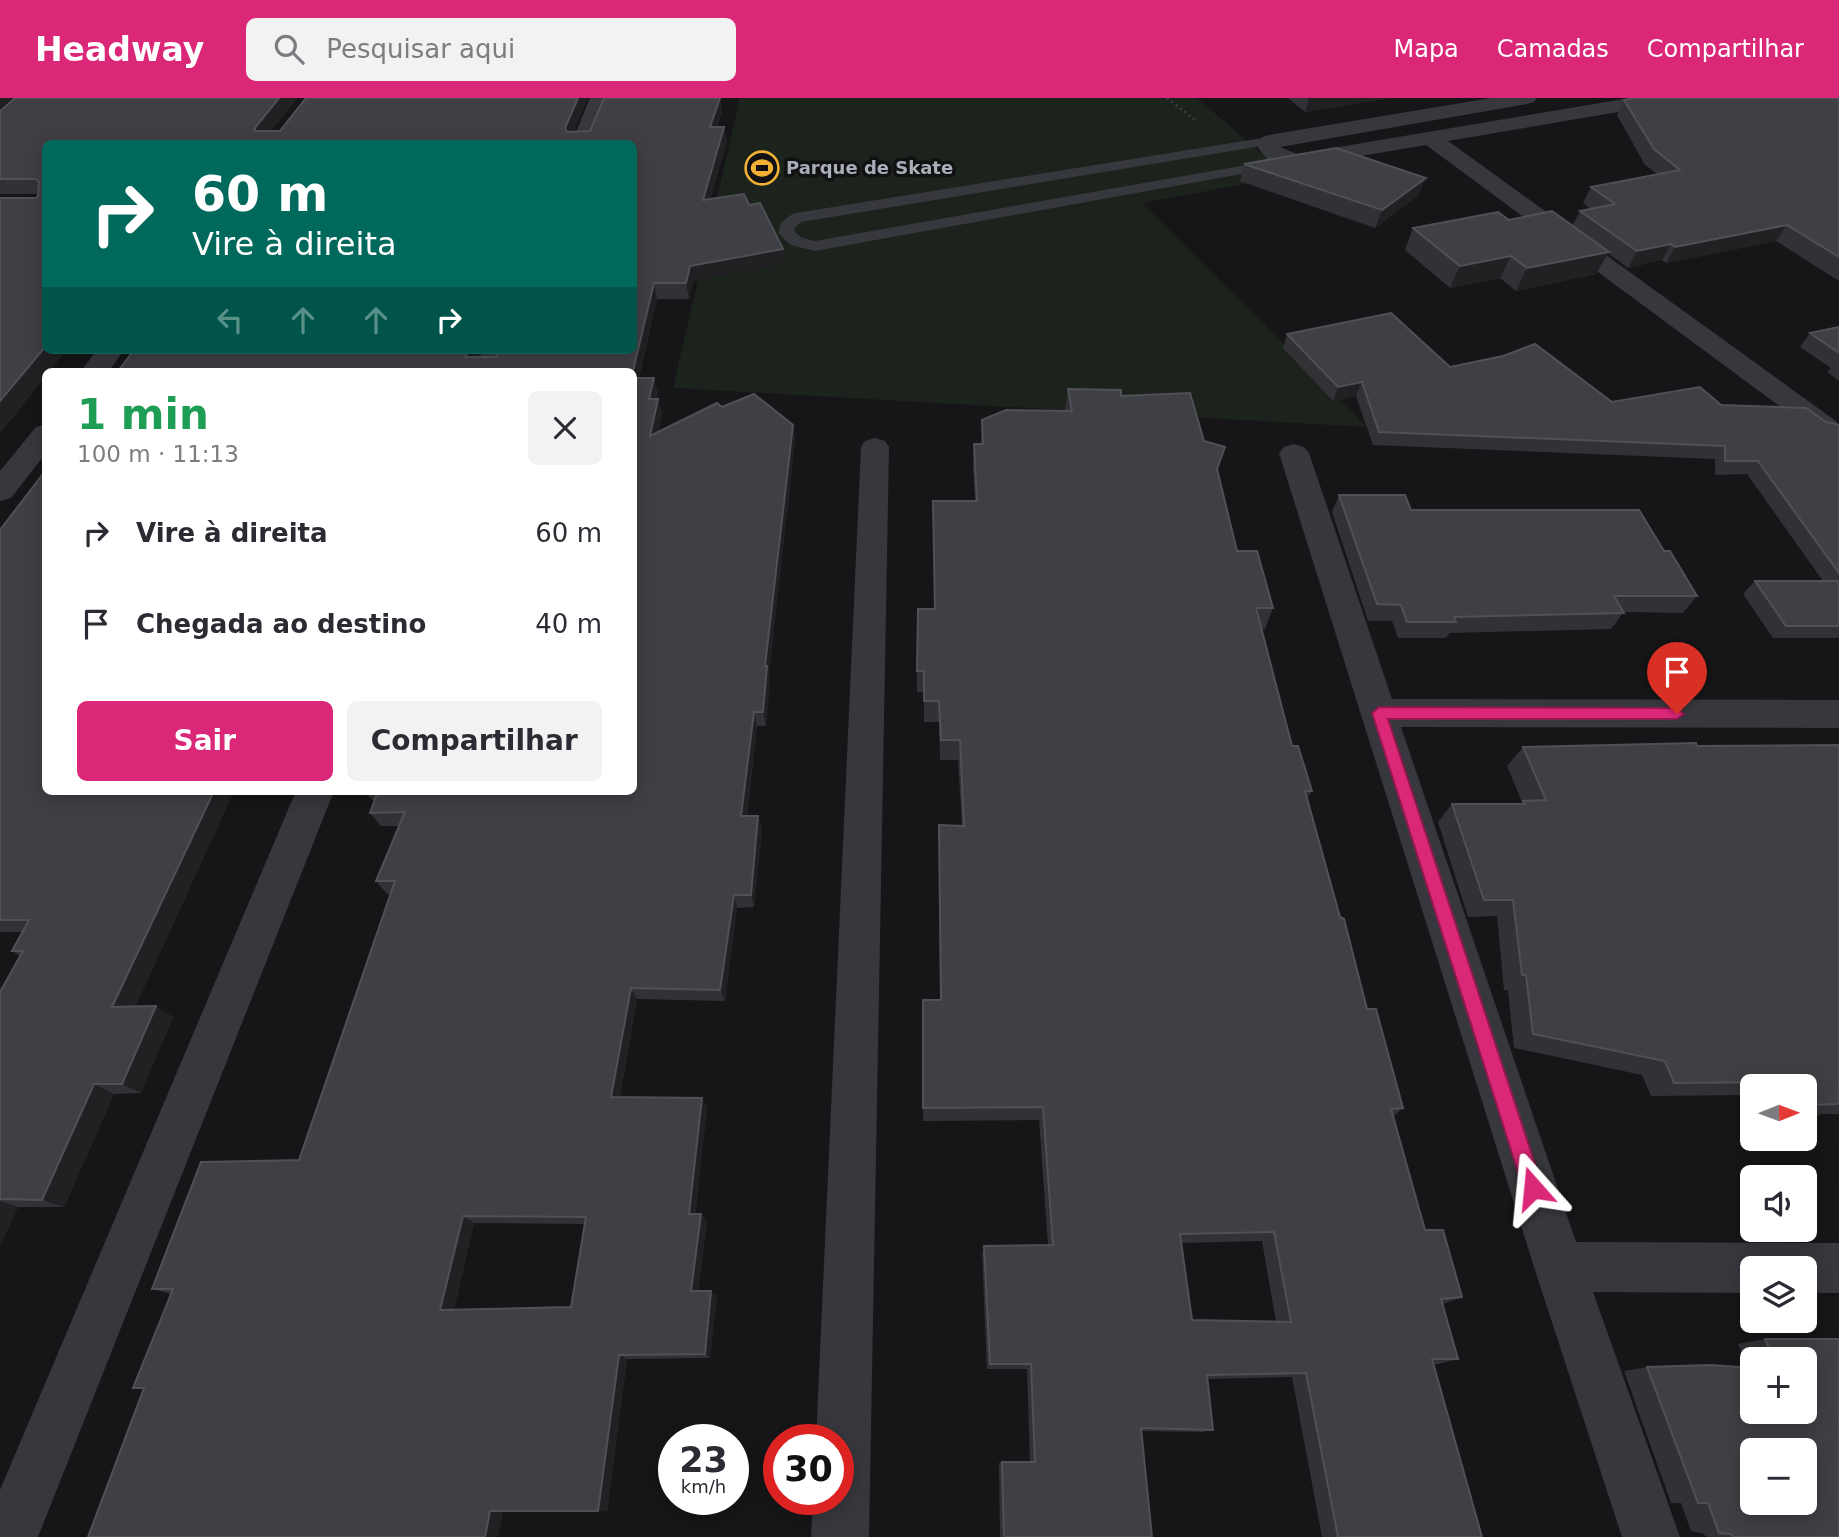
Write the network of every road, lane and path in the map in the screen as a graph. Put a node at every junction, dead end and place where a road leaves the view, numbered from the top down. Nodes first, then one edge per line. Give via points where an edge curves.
1 (600, 98) edge
2 (1527, 98) edge
3 (1665, 98) edge
4 (1487, 101) edge
5 (1430, 138) junction
6 (583, 140) edge
7 (1269, 141) junction
8 (1296, 161) junction
9 (108, 354) edge
10 (96, 368) edge
11 (1826, 427) edge
12 (42, 443) edge
13 (875, 447) dead end
14 (1294, 453) dead end
15 (34, 463) edge
16 (0, 491) edge
17 (1379, 713) junction
18 (1839, 714) edge
19 (313, 795) edge
20 (1559, 1267) junction
21 (1839, 1268) edge
22 (9, 1537) edge
23 (840, 1537) edge
24 (1651, 1537) edge

1 - 6 street
2 - 4 street
3 - 5 street
4 - 7 street
5 - 8 street
5 - 11 street
7 - 8 street via 1276,155
7 - 8 lane via 796,218 786,228 787,234 815,246
9 - 10 street
12 - 15 street
13 - 23 street
14 - 17 street
15 - 16 street
17 - 18 street
17 - 20 street
19 - 22 street
20 - 21 street
20 - 24 street

